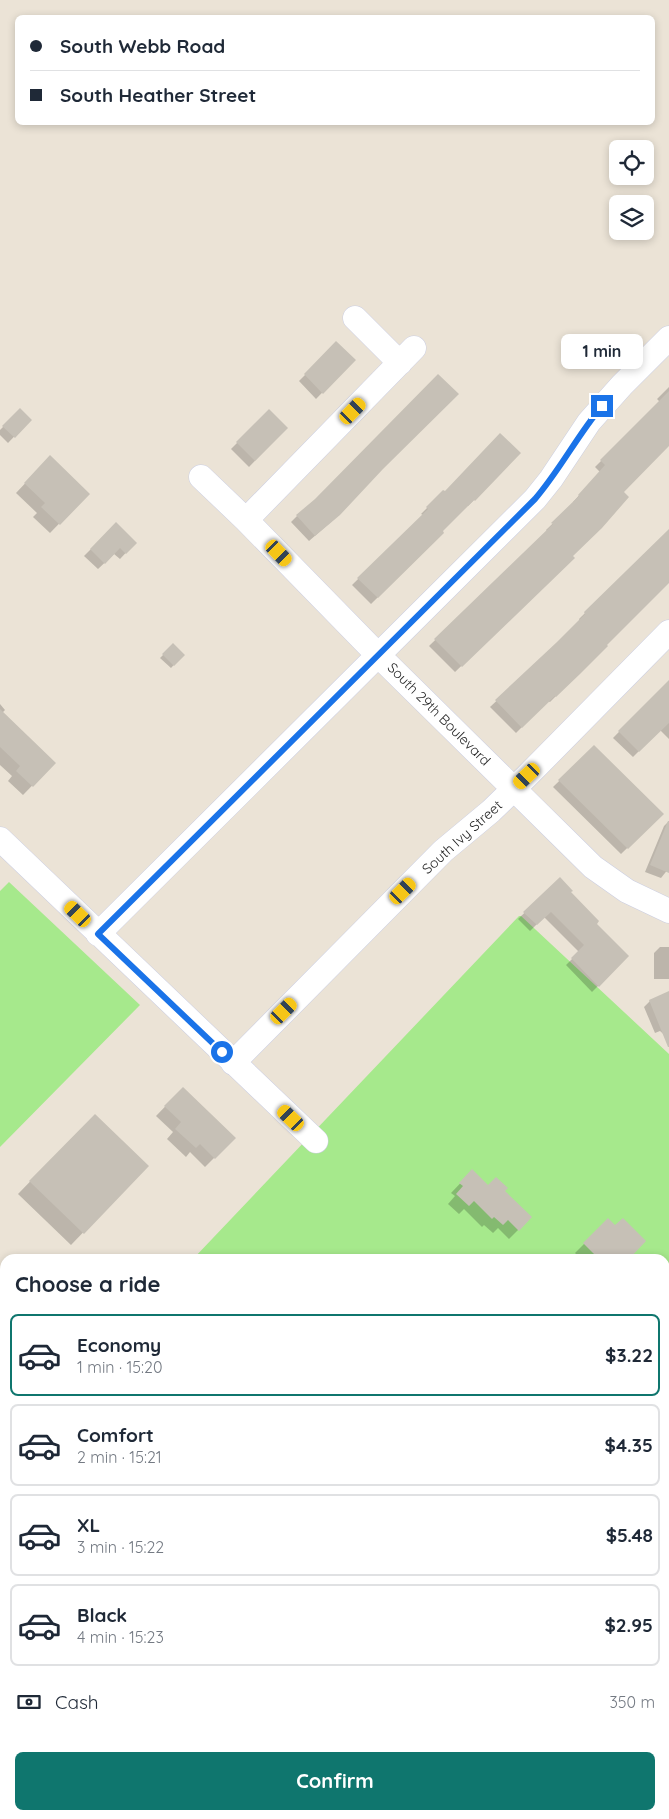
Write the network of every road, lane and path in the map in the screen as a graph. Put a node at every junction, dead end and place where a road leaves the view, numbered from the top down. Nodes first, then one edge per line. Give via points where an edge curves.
1 (355, 318) dead end
2 (669, 338) edge
3 (201, 477) dead end
4 (246, 520) junction
5 (669, 632) edge
6 (378, 655) junction
7 (514, 789) junction
8 (0, 839) edge
9 (669, 911) edge
10 (98, 934) junction
11 (233, 1063) junction
12 (316, 1141) dead end

1 - 4 street via 407,356
2 - 6 street via 589,422 552,480 535,499
3 - 4 street, South 29th Boulevard
4 - 6 street, South 29th Boulevard
5 - 7 street, South Ivy Street
6 - 7 street, South 29th Boulevard
6 - 10 street
7 - 9 street, South 29th Boulevard via 593,867 627,891
7 - 11 street, South Ivy Street via 443,851
8 - 10 street
10 - 11 street
11 - 12 street

